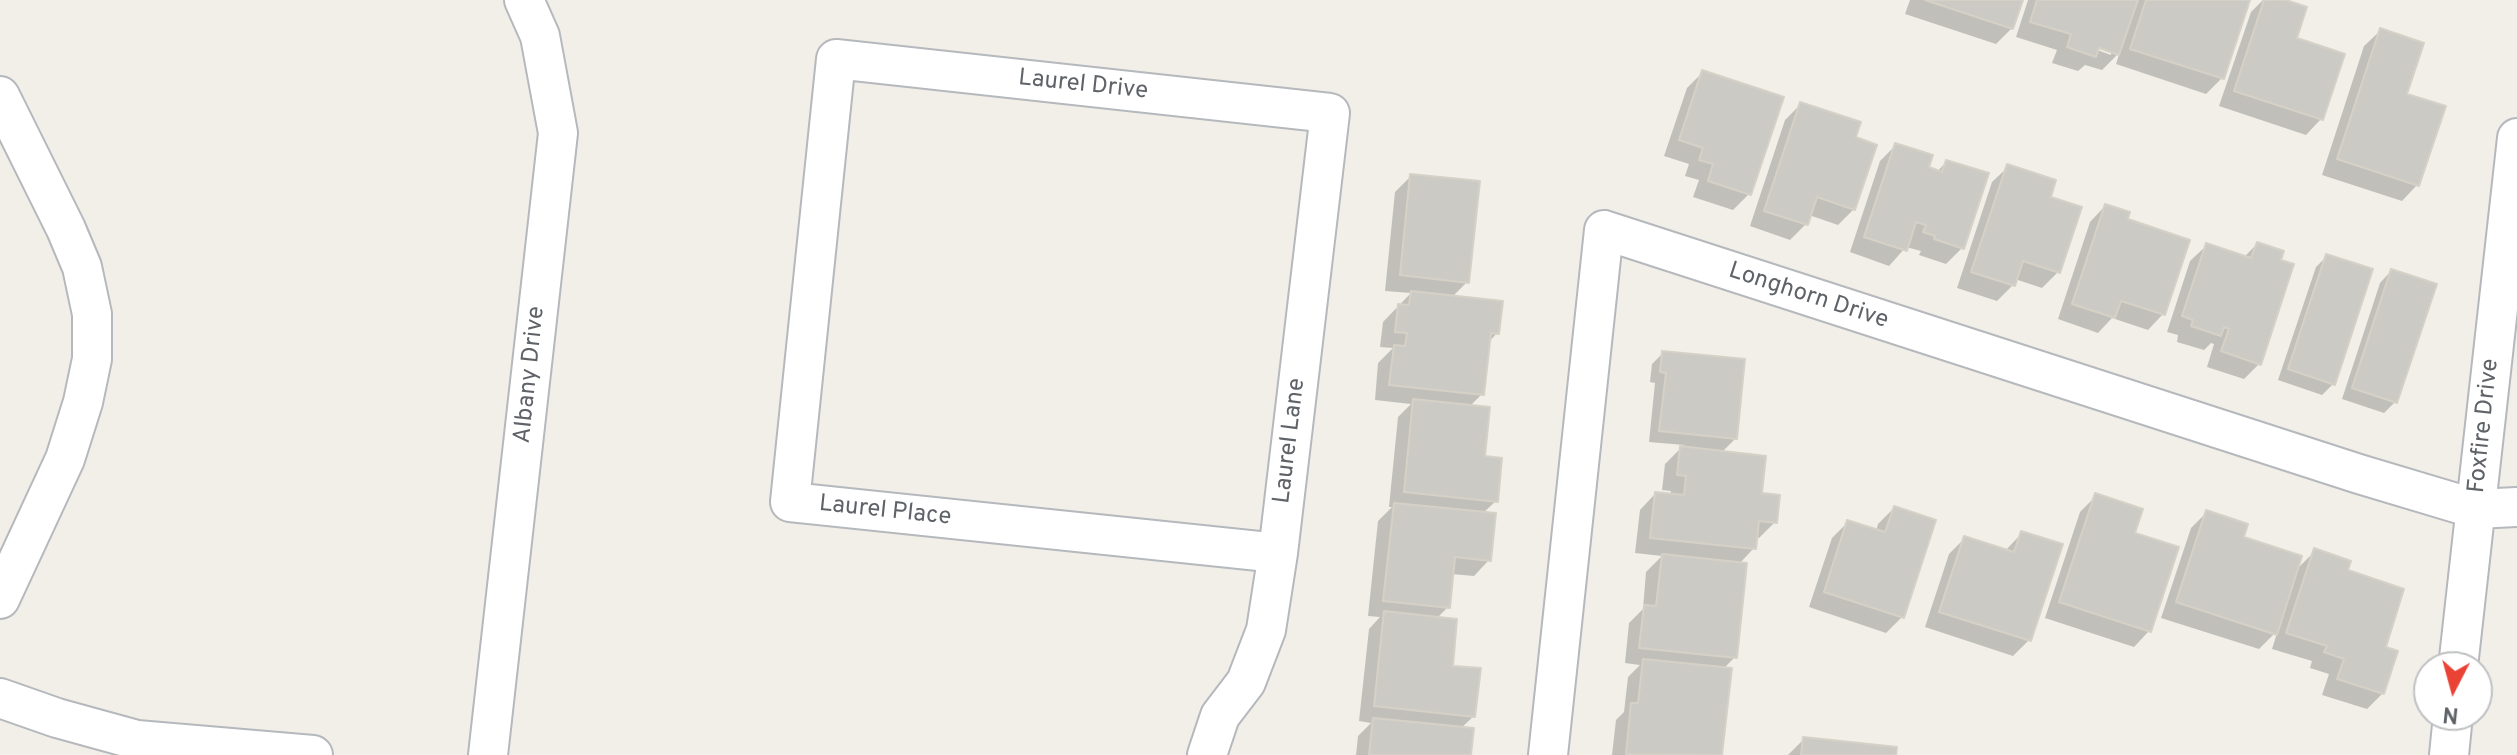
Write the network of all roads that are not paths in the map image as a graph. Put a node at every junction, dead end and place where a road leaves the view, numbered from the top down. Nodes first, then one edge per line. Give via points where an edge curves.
1 (524, 0) edge
2 (836, 59) joint
3 (0, 96) edge
4 (1330, 113) joint
5 (2517, 138) edge
6 (2517, 507) edge
7 (2476, 509) junction
8 (1278, 553) junction
9 (0, 599) edge
10 (2460, 651) edge
11 (0, 698) edge
12 (2451, 731) edge
13 (313, 755) edge
14 (488, 755) edge
15 (1207, 755) edge
16 (1548, 755) edge
17 (2449, 755) edge

1 - 14 street, Albany Drive via 540,36 558,133
2 - 4 street, Laurel Drive
2 - 8 street, Laurel Place via 790,502
3 - 9 street via 66,229 82,267 92,314 92,359 65,459
4 - 8 street, Laurel Lane
5 - 7 street, Foxfire Drive
6 - 7 street, Longhorn Drive
7 - 10 street, Foxfire Drive
7 - 16 street, Longhorn Drive via 1604,230
8 - 15 street, Laurel Lane via 1266,630 1246,682 1220,716
11 - 13 street via 137,740
12 - 17 street

